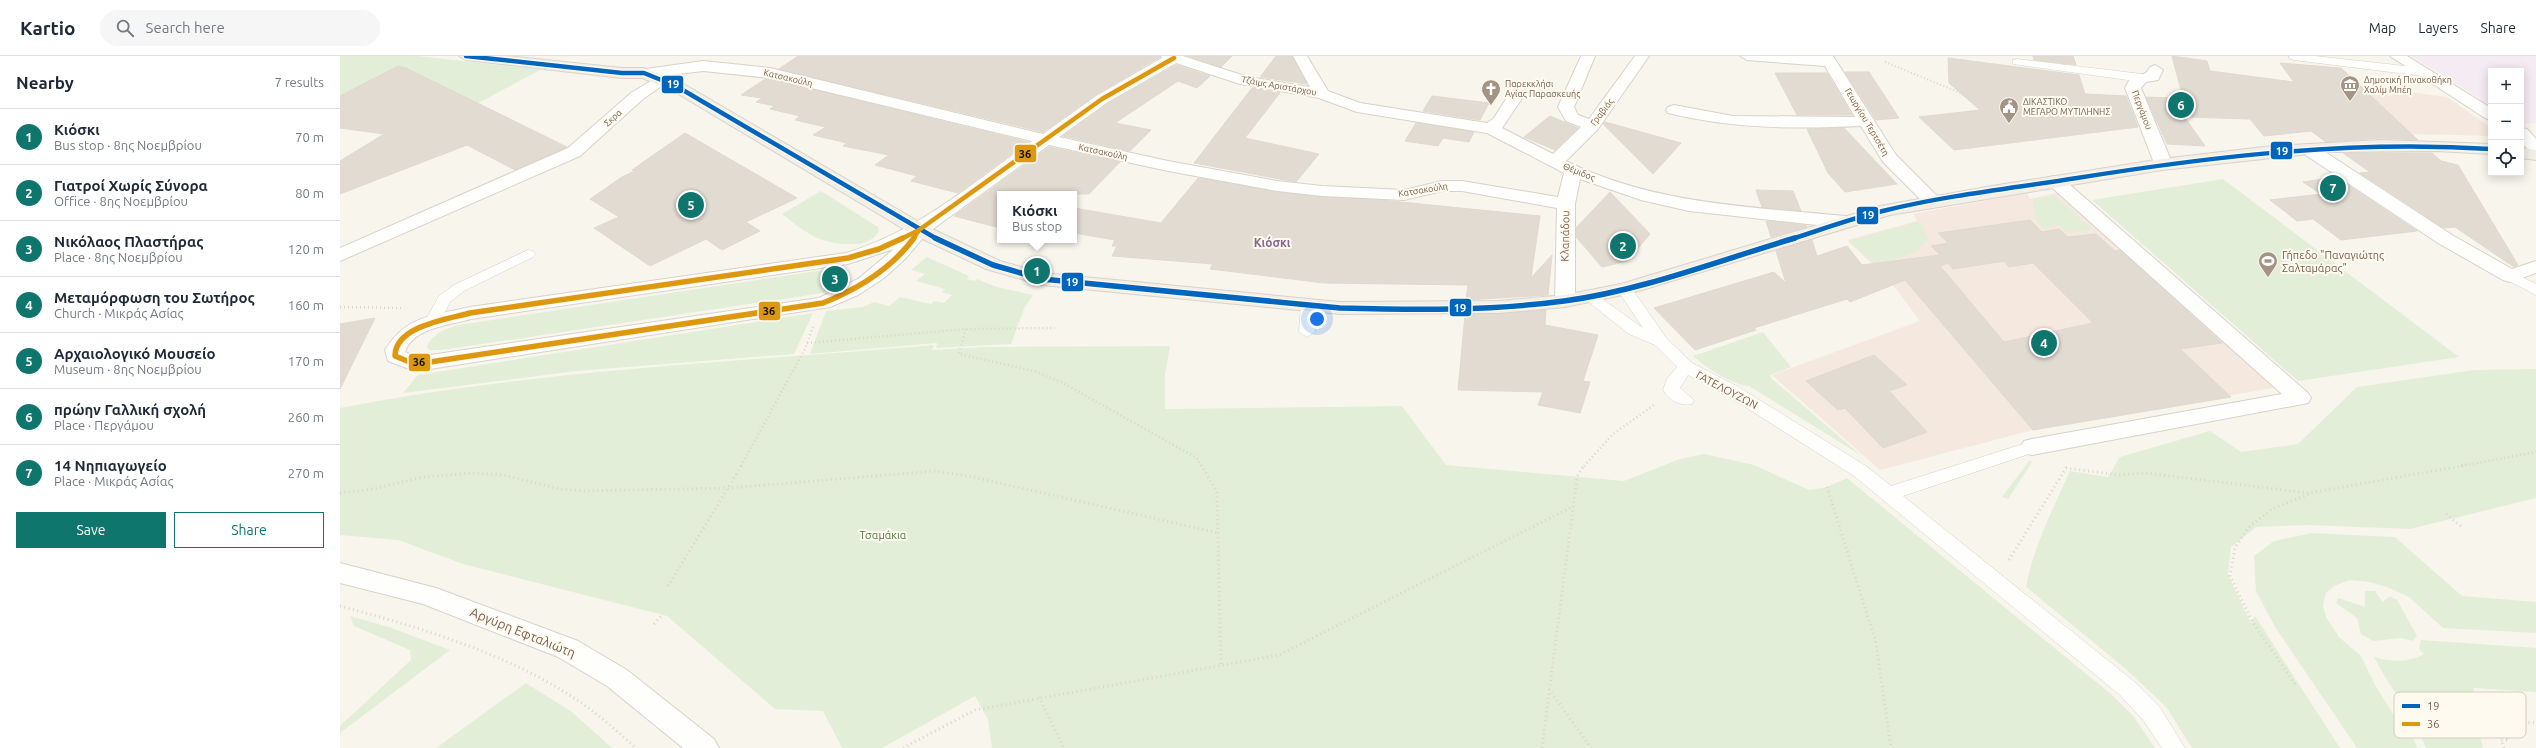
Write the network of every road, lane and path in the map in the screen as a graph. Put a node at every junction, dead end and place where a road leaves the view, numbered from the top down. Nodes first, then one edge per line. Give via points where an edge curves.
1 (466, 56) edge
2 (1300, 56) edge
3 (1588, 56) edge
4 (1747, 56) edge
5 (2397, 56) edge
6 (1171, 57) edge
7 (1642, 57) dead end
8 (2294, 57) dead end
9 (1828, 59) edge
10 (1885, 62) dead end
11 (2017, 62) dead end
12 (651, 69) edge
13 (2423, 72) junction
14 (2149, 74) joint
15 (1322, 94) junction
16 (1517, 94) dead end
17 (1978, 100) dead end
18 (1674, 110) dead end
19 (2488, 113) edge
20 (1868, 121) junction
21 (1592, 126) junction
22 (1492, 129) junction
23 (2524, 136) edge
24 (1044, 139) junction
25 (2536, 148) edge
26 (2310, 150) junction
27 (2488, 150) edge
28 (2524, 153) edge
29 (2536, 155) edge
30 (1555, 162) junction
31 (2163, 163) junction
32 (1573, 171) junction
33 (2055, 181) junction
34 (1931, 200) junction
35 (1566, 204) junction
36 (1845, 222) junction
37 (919, 230) junction
38 (528, 254) dead end
39 (340, 255) edge
40 (2536, 267) edge
41 (2510, 276) junction
42 (1625, 289) junction
43 (2536, 290) edge
44 (1589, 296) junction
45 (1565, 301) junction
46 (1309, 305) junction
47 (340, 307) edge
48 (436, 315) junction
49 (1055, 328) dead end
50 (966, 329) junction
51 (1307, 332) dead end
52 (807, 343) dead end
53 (1660, 343) junction
54 (805, 349) dead end
55 (1686, 367) junction
56 (1671, 390) junction
57 (1686, 400) dead end
58 (2032, 448) joint
59 (2536, 452) edge
60 (1827, 487) dead end
61 (729, 488) junction
62 (340, 493) edge
63 (2309, 493) junction
64 (1887, 494) junction
65 (1572, 507) junction
66 (2446, 514) dead end
67 (2462, 527) dead end
68 (1219, 533) junction
69 (340, 573) edge
70 (1996, 581) junction
71 (668, 586) dead end
72 (340, 606) edge
73 (661, 616) dead end
74 (654, 624) dead end
75 (1221, 666) junction
76 (2295, 684) dead end
77 (1549, 689) junction
78 (1039, 697) junction
79 (2526, 722) edge
80 (2536, 723) edge
81 (2508, 738) edge
82 (692, 744) edge
83 (636, 748) edge
84 (904, 748) edge
85 (1064, 748) edge
86 (1542, 748) edge
87 (1591, 748) edge
88 (1891, 748) edge
89 (2174, 748) edge
90 (2504, 748) edge

1 - 12 main road via 614,72
2 - 15 street
3 - 21 street via 1566,107 1572,118
4 - 9 street
5 - 13 street
6 - 15 street, Τζάιμς Αριστάρχου via 1245,81
6 - 24 street via 1102,99
7 - 21 street, Γραβιάς
8 - 13 lane
9 - 20 street, Γεωργίου Τερτσέτη
10 - 17 path via 1952,87
11 - 14 lane
12 - 24 street, Κατσακούλη via 697,66 745,69
12 - 37 main road
12 - 39 street, Σκρα via 637,96 580,148
13 - 19 street
14 - 31 street, Περγάμου via 2135,82 2133,88
15 - 22 street, Θέμιδος via 1357,107 1386,113
16 - 22 street
18 - 20 street via 1733,121
20 - 34 street, Γεωργίου Τερτσέτη via 1889,158
21 - 30 street, Γραβιάς
22 - 30 street, Θέμιδος
23 - 25 street
24 - 35 street, Κατσακούλη via 1277,186 1404,195 1442,186 1462,186
24 - 37 street
26 - 27 main road via 2414,144
26 - 31 main road
26 - 41 street via 2445,239
28 - 29 main road
30 - 32 street, Θέμιδος
31 - 33 main road
32 - 35 street, Κλαπάδου
32 - 36 street, Θέμιδος via 1647,196 1689,206
33 - 34 main road
33 - 58 street via 2300,398
34 - 36 main road
35 - 45 street, Κλαπάδου
36 - 42 main road
37 - 46 main road via 993,265 1027,276
37 - 48 street via 879,249 848,258
37 - 48 street via 906,248 874,276 846,294 823,303 430,362 412,363 397,358 395,350 399,342
38 - 48 lane via 458,288 444,299
40 - 41 street
41 - 43 lane
42 - 44 main road
42 - 53 lane, ΓΑΤΕΛΟΥΖΩΝ
44 - 45 main road
44 - 53 lane, ΓΑΤΕΛΟΥΖΩΝ via 1635,330
45 - 46 main road via 1518,306 1384,309
46 - 51 lane
47 - 48 path
49 - 50 path
50 - 52 path
50 - 68 path via 959,354 1034,371 1061,382 1197,458 1217,492
53 - 55 lane, ΓΑΤΕΛΟΥΖΩΝ
54 - 61 path
55 - 56 lane via 1675,379
55 - 64 lane, ΓΑΤΕΛΟΥΖΩΝ via 1729,389 1799,431 1860,471
56 - 57 lane
56 - 65 path via 1648,412 1613,434 1587,460 1577,477
58 - 64 lane
59 - 63 path
60 - 88 path via 1876,643
61 - 62 path via 585,491 560,489 503,475 474,473 423,477 373,489
61 - 68 path via 935,471 973,477
61 - 71 path
63 - 70 path via 2145,473 2119,475 2066,468
63 - 76 path via 2272,509 2248,528 2235,548 2230,576 2252,621
64 - 70 lane, ΓΑΤΕΛΟΥΖΩΝ
65 - 75 path via 1284,653
65 - 77 path
66 - 67 path
68 - 75 path
69 - 82 street, Αργύρη Εφταλιώτη via 427,595 568,649 618,678
70 - 89 lane, ΓΑΤΕΛΟΥΖΩΝ via 2128,689 2151,713
72 - 83 path via 396,620 536,675 582,704
73 - 74 path
75 - 78 path
77 - 86 path
77 - 87 path
78 - 84 path via 975,710
78 - 85 path
79 - 80 path
81 - 90 path via 2509,740 2501,740

